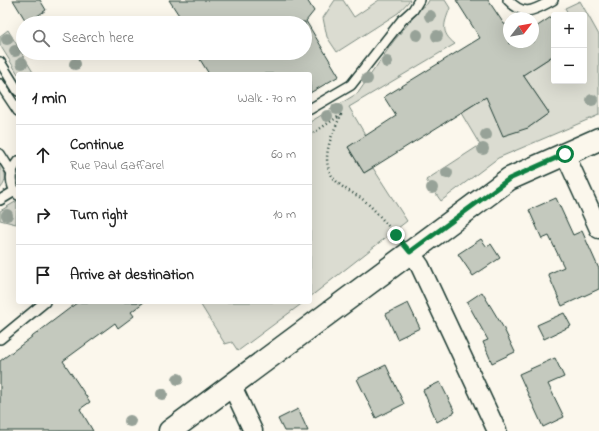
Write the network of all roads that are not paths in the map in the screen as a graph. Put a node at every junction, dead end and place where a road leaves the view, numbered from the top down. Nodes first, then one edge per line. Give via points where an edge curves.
1 (419, 0) edge
2 (508, 0) edge
3 (553, 0) edge
4 (0, 62) edge
5 (0, 84) edge
6 (16, 88) edge
7 (0, 98) edge
8 (11, 99) junction
9 (16, 108) edge
10 (312, 108) edge
11 (599, 139) edge
12 (0, 154) edge
13 (565, 154) junction
14 (16, 165) edge
15 (12, 173) junction
16 (16, 193) edge
17 (0, 200) edge
18 (599, 229) edge
19 (410, 252) junction
20 (43, 304) edge
21 (0, 339) edge
22 (232, 386) junction
23 (170, 431) edge
24 (253, 431) edge
25 (497, 431) edge

1 - 10 lane via 351,85
2 - 3 lane via 520,10 527,12
4 - 6 lane
5 - 8 lane
7 - 8 lane
8 - 9 lane
11 - 13 street
12 - 15 lane
13 - 18 street
13 - 19 street via 509,179
14 - 15 lane
15 - 16 lane via 12,185
16 - 17 lane
19 - 22 street
19 - 25 street via 420,266
20 - 21 lane
22 - 23 street
22 - 24 street

